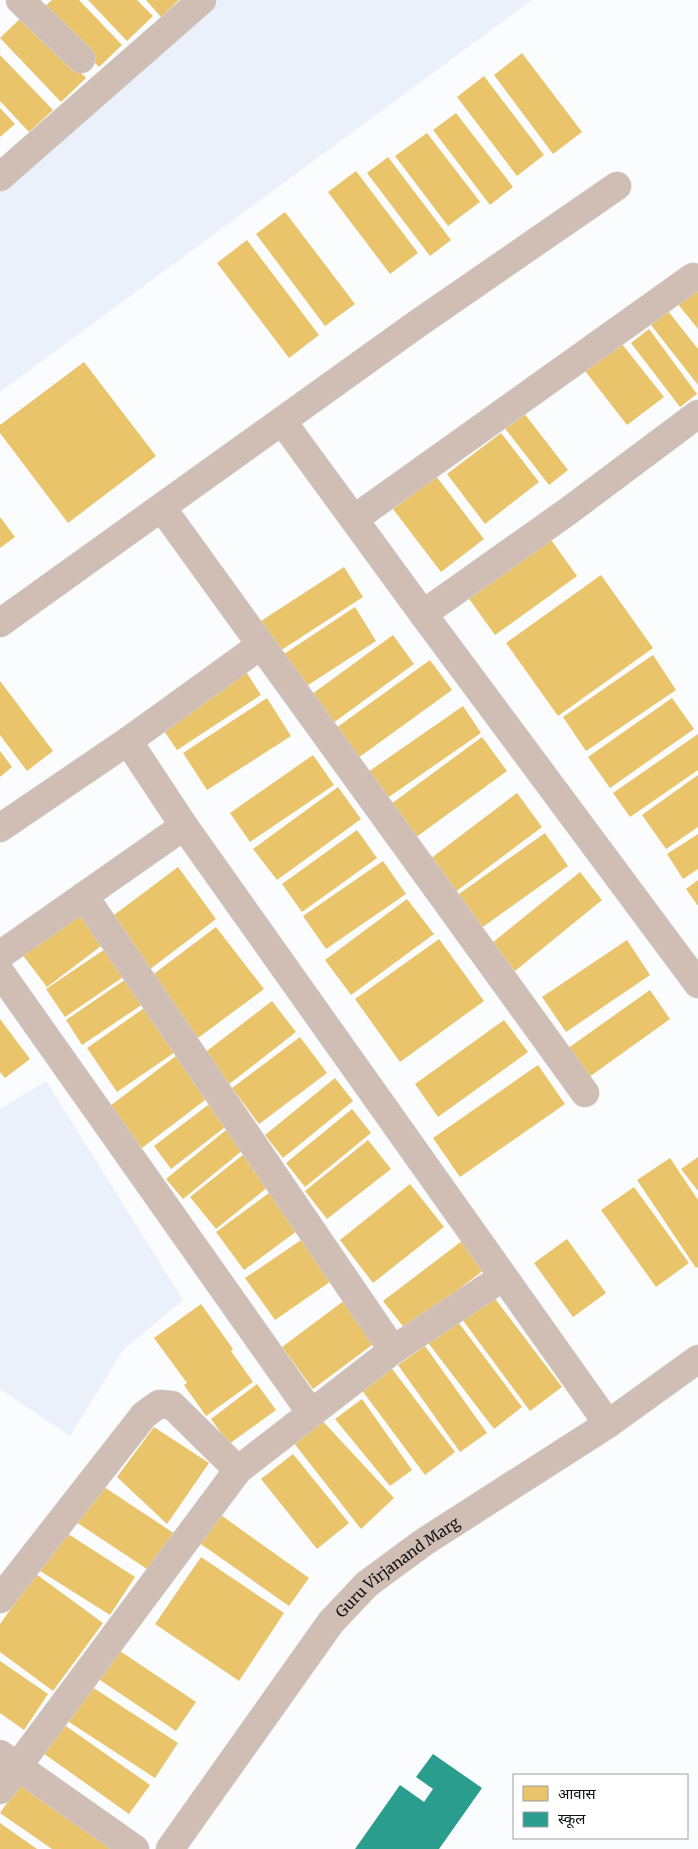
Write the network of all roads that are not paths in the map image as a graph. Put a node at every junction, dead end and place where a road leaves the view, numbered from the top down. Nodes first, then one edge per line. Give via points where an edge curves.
1 (14, 0) edge
2 (20, 0) edge
3 (202, 0) edge
4 (0, 12) edge
5 (81, 59) dead end
6 (0, 176) edge
7 (617, 186) dead end
8 (693, 277) dead end
9 (698, 414) edge
10 (282, 421) junction
11 (162, 508) junction
12 (354, 519) junction
13 (423, 614) junction
14 (0, 623) edge
15 (261, 644) junction
16 (128, 741) junction
17 (184, 826) junction
18 (0, 828) edge
19 (84, 896) junction
20 (0, 955) edge
21 (0, 972) edge
22 (698, 984) edge
23 (585, 1093) dead end
24 (503, 1277) junction
25 (394, 1350) junction
26 (698, 1359) edge
27 (311, 1413) junction
28 (608, 1424) junction
29 (238, 1470) junction
30 (0, 1600) edge
31 (8, 1760) edge
32 (0, 1790) edge
33 (135, 1849) edge
34 (170, 1849) edge

1 - 4 street
2 - 5 street
3 - 6 street
7 - 10 street
8 - 12 street
9 - 13 street
10 - 11 street
10 - 12 street
11 - 14 street
11 - 15 street
12 - 13 street
13 - 22 street
15 - 16 street
15 - 23 street
16 - 17 street
16 - 18 street
17 - 19 street
17 - 24 street
19 - 20 street
19 - 25 street
21 - 27 street
24 - 25 street
24 - 28 street
25 - 27 street
26 - 28 street, Guru Virjanand Marg
27 - 29 street
28 - 34 street, Guru Virjanand Marg via 424,1542 367,1584 331,1622
29 - 30 street via 172,1405 159,1404 144,1415
29 - 31 street
31 - 32 street
31 - 33 street

